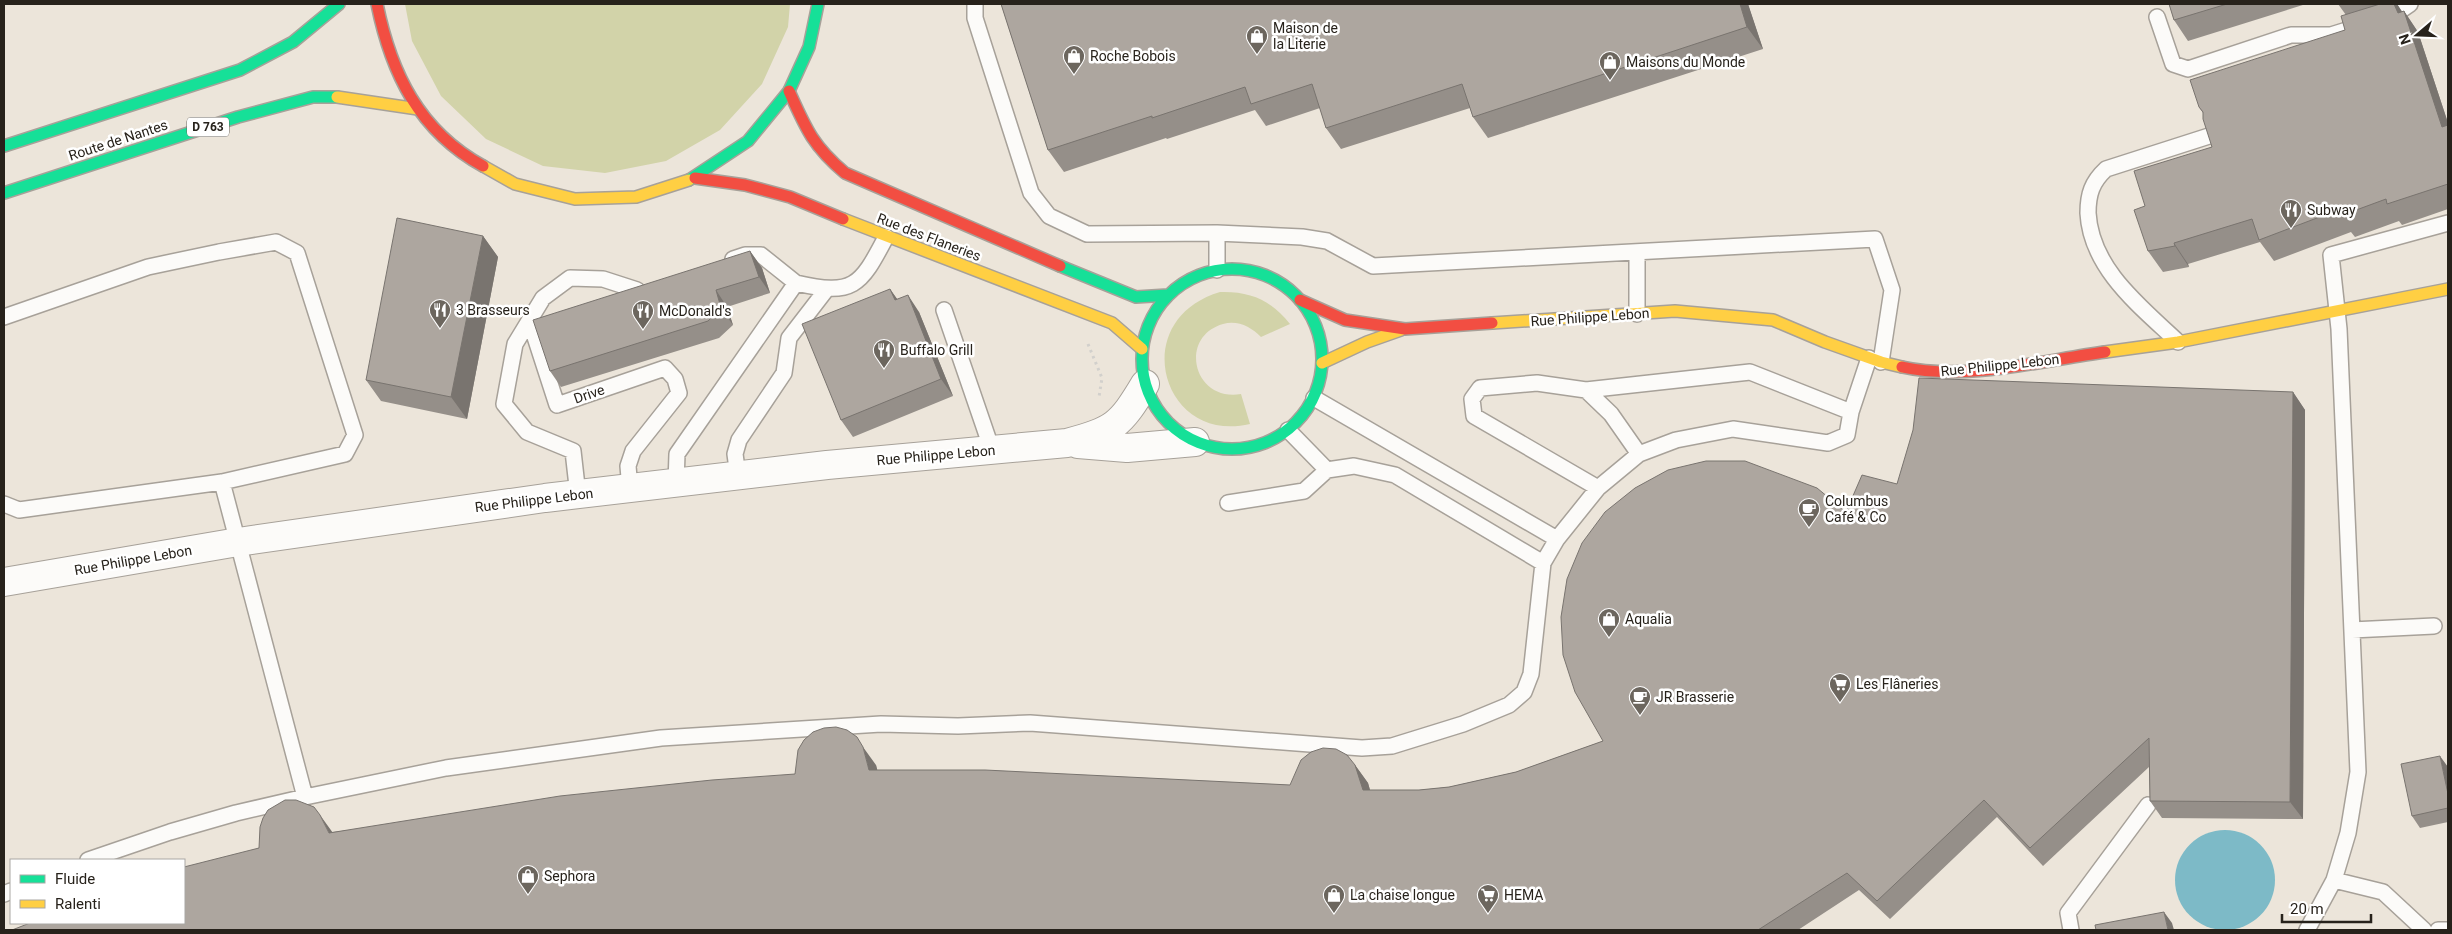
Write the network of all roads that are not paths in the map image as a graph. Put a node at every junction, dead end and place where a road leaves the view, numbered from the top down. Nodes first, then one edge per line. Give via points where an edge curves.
1 (340, 4) edge
2 (377, 4) edge
3 (818, 4) edge
4 (974, 4) edge
5 (2410, 4) edge
6 (2157, 17) dead end
7 (789, 91) junction
8 (418, 109) junction
9 (2209, 136) edge
10 (4, 146) edge
11 (695, 178) junction
12 (4, 193) edge
13 (2448, 223) edge
14 (1218, 233) junction
15 (886, 237) junction
16 (1636, 252) junction
17 (718, 264) edge
18 (1217, 270) junction
19 (796, 283) junction
20 (654, 284) edge
21 (2448, 289) edge
22 (636, 290) junction
23 (826, 290) junction
24 (1168, 295) junction
25 (619, 298) edge
26 (1300, 300) junction
27 (944, 310) dead end
28 (2337, 311) junction
29 (1637, 314) junction
30 (4, 317) edge
31 (568, 318) edge
32 (1405, 329) junction
33 (2178, 342) junction
34 (1142, 350) junction
35 (1875, 360) junction
36 (1322, 363) junction
37 (1145, 384) junction
38 (1586, 390) junction
39 (1314, 398) junction
40 (1851, 412) junction
41 (1288, 430) junction
42 (1196, 442) junction
43 (1067, 443) junction
44 (992, 450) junction
45 (1639, 454) junction
46 (1327, 470) junction
47 (738, 476) junction
48 (222, 482) junction
49 (676, 483) junction
50 (1598, 488) junction
51 (630, 489) junction
52 (578, 494) junction
53 (1228, 503) dead end
54 (4, 504) edge
55 (1557, 539) junction
56 (238, 542) junction
57 (1543, 562) junction
58 (4, 582) edge
59 (2434, 626) dead end
60 (2352, 630) junction
61 (305, 797) junction
62 (2148, 804) edge
63 (91, 859) edge
64 (2334, 880) junction
65 (2072, 930) edge
66 (2307, 930) edge
67 (2424, 930) edge
68 (2438, 930) edge
69 (2448, 930) edge

1 - 10 main road via 317,26 264,60
2 - 8 main road via 385,42 399,77
3 - 7 main road via 809,47
4 - 14 lane via 975,18 1031,194 1049,216 1087,234
5 - 6 lane via 2394,15 2331,35 2291,35 2188,68 2173,64
7 - 11 main road via 748,141
7 - 24 main road, Rue des Flaneries via 806,130 823,154 845,172 1110,288 1136,297
8 - 11 main road via 461,154 514,184 540,191 575,199 636,197
8 - 12 main road, Route de Nantes / D 763 via 346,97 313,97 238,117
9 - 33 lane via 2106,169 2094,180 2088,203 2089,226 2100,258 2124,291
11 - 15 main road, Rue des Flaneries via 752,186 790,197
13 - 28 lane via 2331,255
14 - 16 lane via 1327,241 1373,266
14 - 18 lane
15 - 23 lane via 867,273 846,287
15 - 34 main road, Rue des Flaneries via 1112,324
16 - 29 lane
16 - 35 lane via 1875,239 1892,290
17 - 19 lane via 745,255 761,255
18 - 24 main road via 1191,279
18 - 26 main road via 1240,269 1262,274 1283,285
19 - 23 lane
19 - 49 lane via 676,454
20 - 22 lane
21 - 28 main road, Rue Philippe Lebon
22 - 25 lane
22 - 52 lane via 603,279 570,278 543,298 515,344 504,404 527,432 573,451
23 - 47 lane via 789,338 784,373 739,440 735,454
24 - 34 main road via 1147,329
26 - 32 main road, Rue Philippe Lebon via 1345,320
26 - 36 main road via 1313,319
27 - 44 lane
28 - 33 main road, Rue Philippe Lebon
28 - 60 lane
29 - 32 main road, Rue Philippe Lebon
29 - 35 main road, Rue Philippe Lebon via 1675,311 1773,320
30 - 48 lane via 148,267 276,242 297,253 355,435 345,454
31 - 51 lane, Drive via 533,331 557,406 665,368 676,379 679,393 632,451 628,466
32 - 36 main road, Rue Philippe Lebon
33 - 35 main road, Rue Philippe Lebon via 1965,372 1926,372
34 - 37 main road
35 - 40 lane
36 - 39 main road
37 - 42 main road via 1156,408 1173,428
37 - 43 street, Rue Philippe Lebon via 1127,415 1102,434
38 - 40 lane via 1750,372
38 - 45 lane via 1611,414
38 - 50 lane via 1537,383 1480,388 1472,399 1474,416
39 - 41 main road
39 - 55 lane
40 - 45 lane via 1847,435 1828,442 1733,429 1676,440
41 - 42 main road via 1272,441 1234,450
41 - 46 lane
42 - 43 street, Rue Philippe Lebon via 1127,448
43 - 44 street, Rue Philippe Lebon
44 - 47 street, Rue Philippe Lebon
45 - 50 lane
46 - 53 lane via 1304,491
46 - 57 lane via 1354,466 1395,475
47 - 49 street, Rue Philippe Lebon
48 - 54 lane via 19,510
48 - 56 lane
49 - 51 street, Rue Philippe Lebon
50 - 55 lane
51 - 52 street, Rue Philippe Lebon
52 - 56 street, Rue Philippe Lebon
55 - 57 lane
56 - 58 street, Rue Philippe Lebon
56 - 61 lane
57 - 61 lane via 1531,674 1524,692 1509,705 1463,724 1392,746 1362,748 1030,723 958,726 881,724 660,738 446,768
59 - 60 lane
60 - 64 lane via 2358,772 2348,833
61 - 63 lane via 227,816
62 - 65 lane via 2068,913
64 - 66 lane
64 - 67 lane via 2382,892
68 - 69 lane

